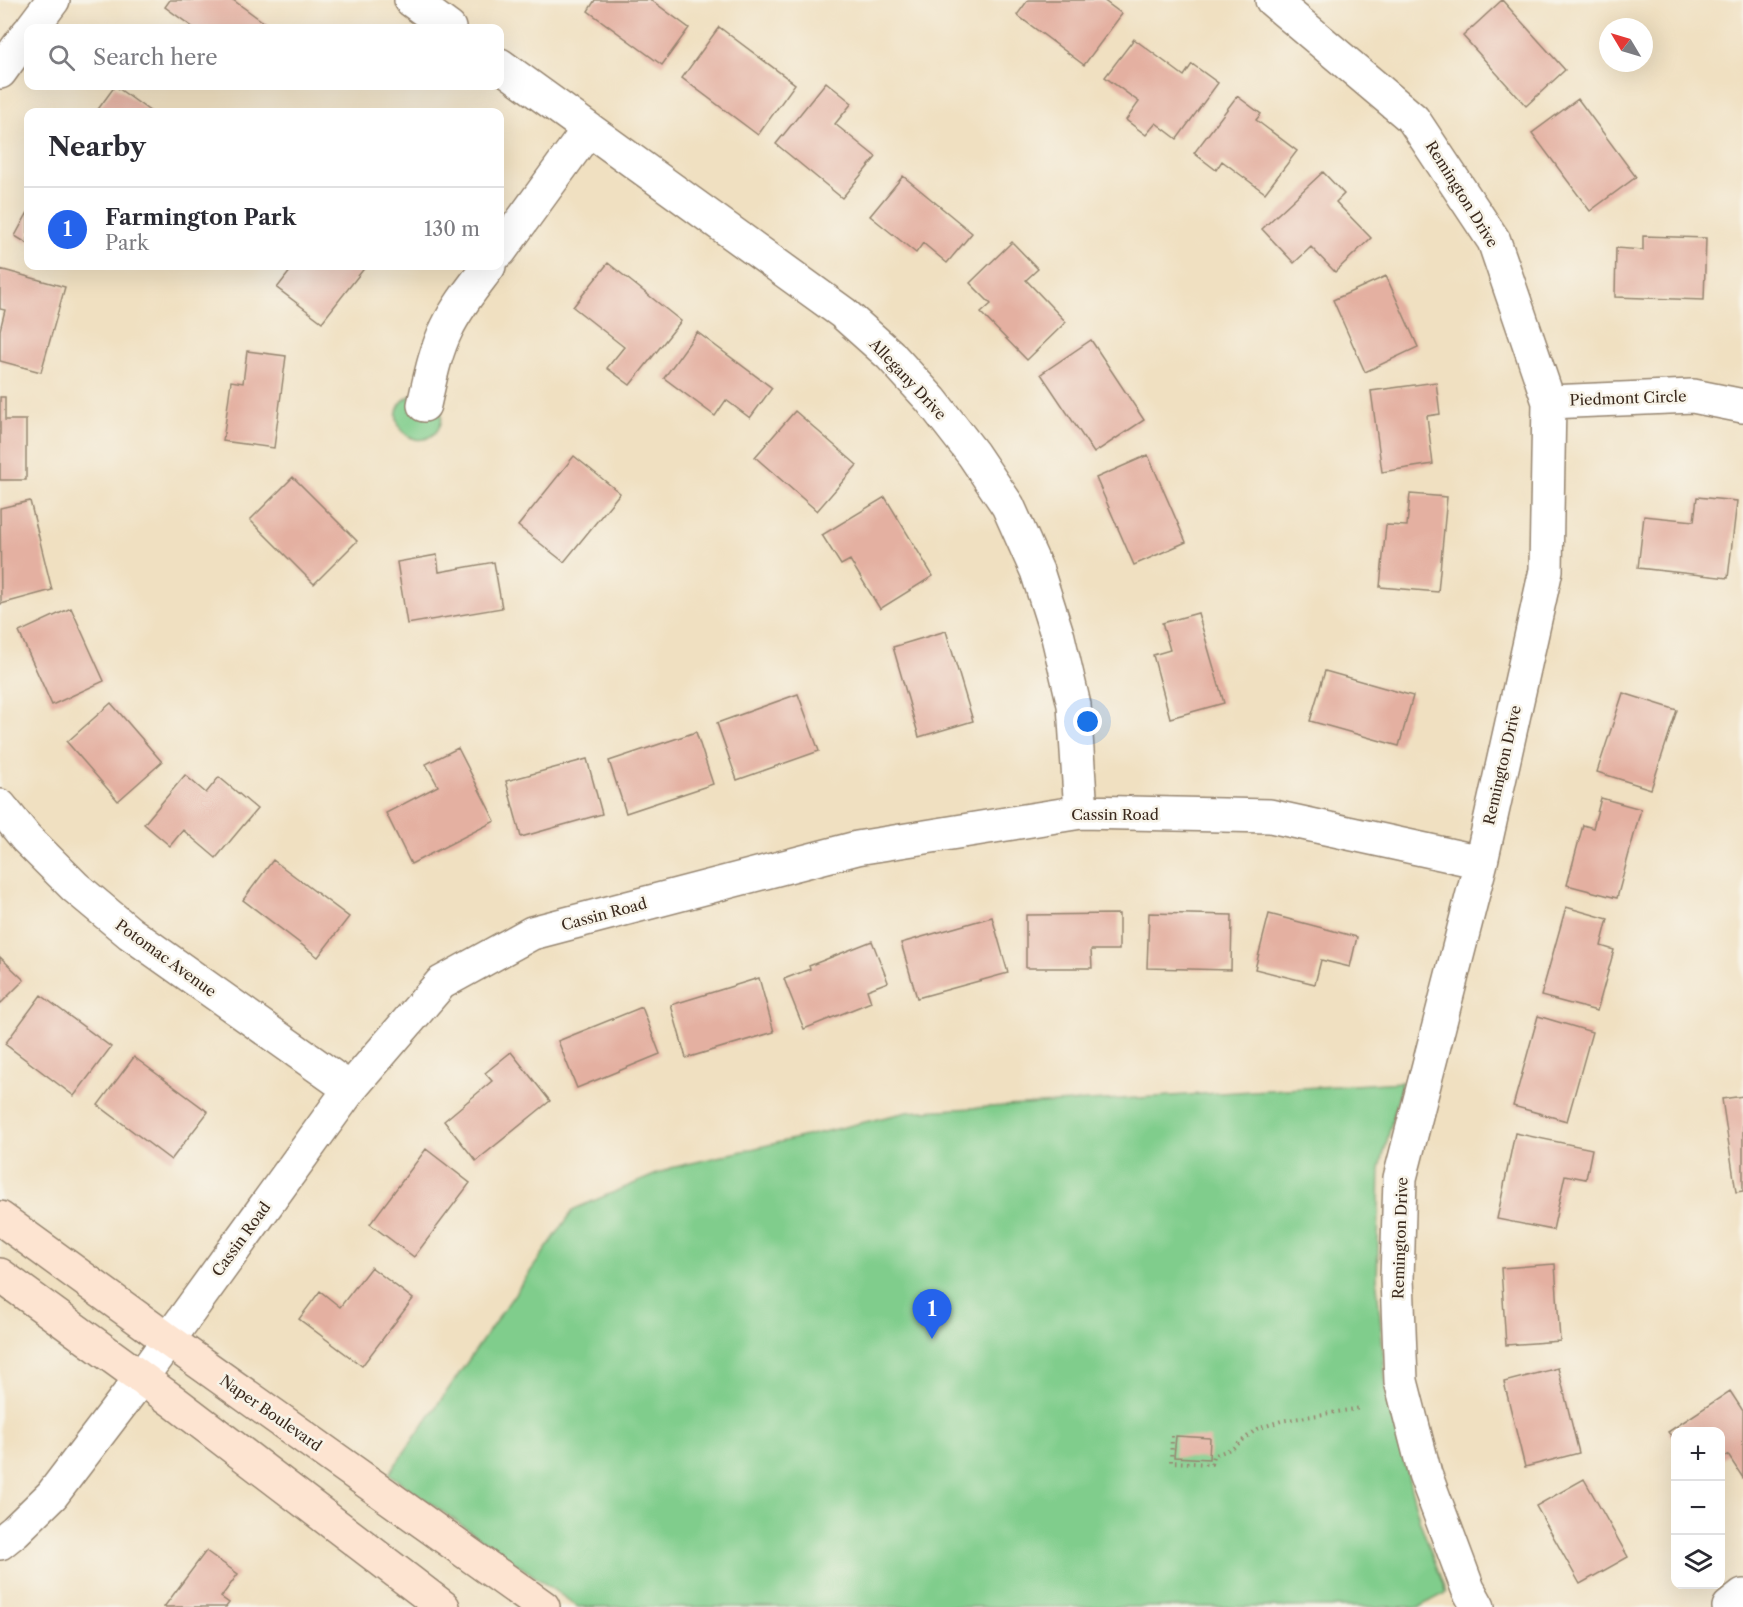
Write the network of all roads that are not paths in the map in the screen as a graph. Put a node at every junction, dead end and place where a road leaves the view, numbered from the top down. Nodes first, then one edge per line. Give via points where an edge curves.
1 (53, 0) edge
2 (411, 0) edge
3 (1272, 0) edge
4 (35, 24) edge
5 (444, 24) edge
6 (24, 39) edge
7 (504, 68) edge
8 (0, 72) edge
9 (588, 130) junction
10 (504, 245) edge
11 (486, 270) edge
12 (1549, 402) junction
13 (424, 405) dead end
14 (1743, 406) edge
15 (0, 806) edge
16 (1081, 812) junction
17 (1480, 862) junction
18 (350, 1089) junction
19 (0, 1218) edge
20 (0, 1275) edge
21 (168, 1340) junction
22 (141, 1378) junction
23 (0, 1543) edge
24 (1743, 1596) edge
25 (443, 1607) edge
26 (543, 1607) edge
27 (1478, 1607) edge
28 (1729, 1607) edge

1 - 4 street
2 - 5 street
3 - 12 street, Remington Drive via 1413,119 1494,241
6 - 8 street
7 - 9 street, Allegany Drive
9 - 10 street
9 - 16 street, Allegany Drive via 843,313 890,355 973,454 1008,506 1037,571 1058,637 1074,705
11 - 13 street via 446,330
12 - 14 street, Piedmont Circle via 1692,396
12 - 17 street, Remington Drive via 1546,570
15 - 18 street, Potomac Avenue via 75,888 130,933
16 - 17 street, Cassin Road via 1270,816
16 - 18 street, Cassin Road via 857,848 532,933 441,983
17 - 27 street, Remington Drive via 1400,1178 1397,1279 1401,1381 1425,1474
18 - 21 street, Cassin Road
19 - 21 main road, Naper Boulevard
20 - 22 main road
21 - 22 street, Cassin Road
21 - 26 main road, Naper Boulevard
22 - 23 street, Cassin Road via 52,1495
22 - 25 main road
24 - 28 street

